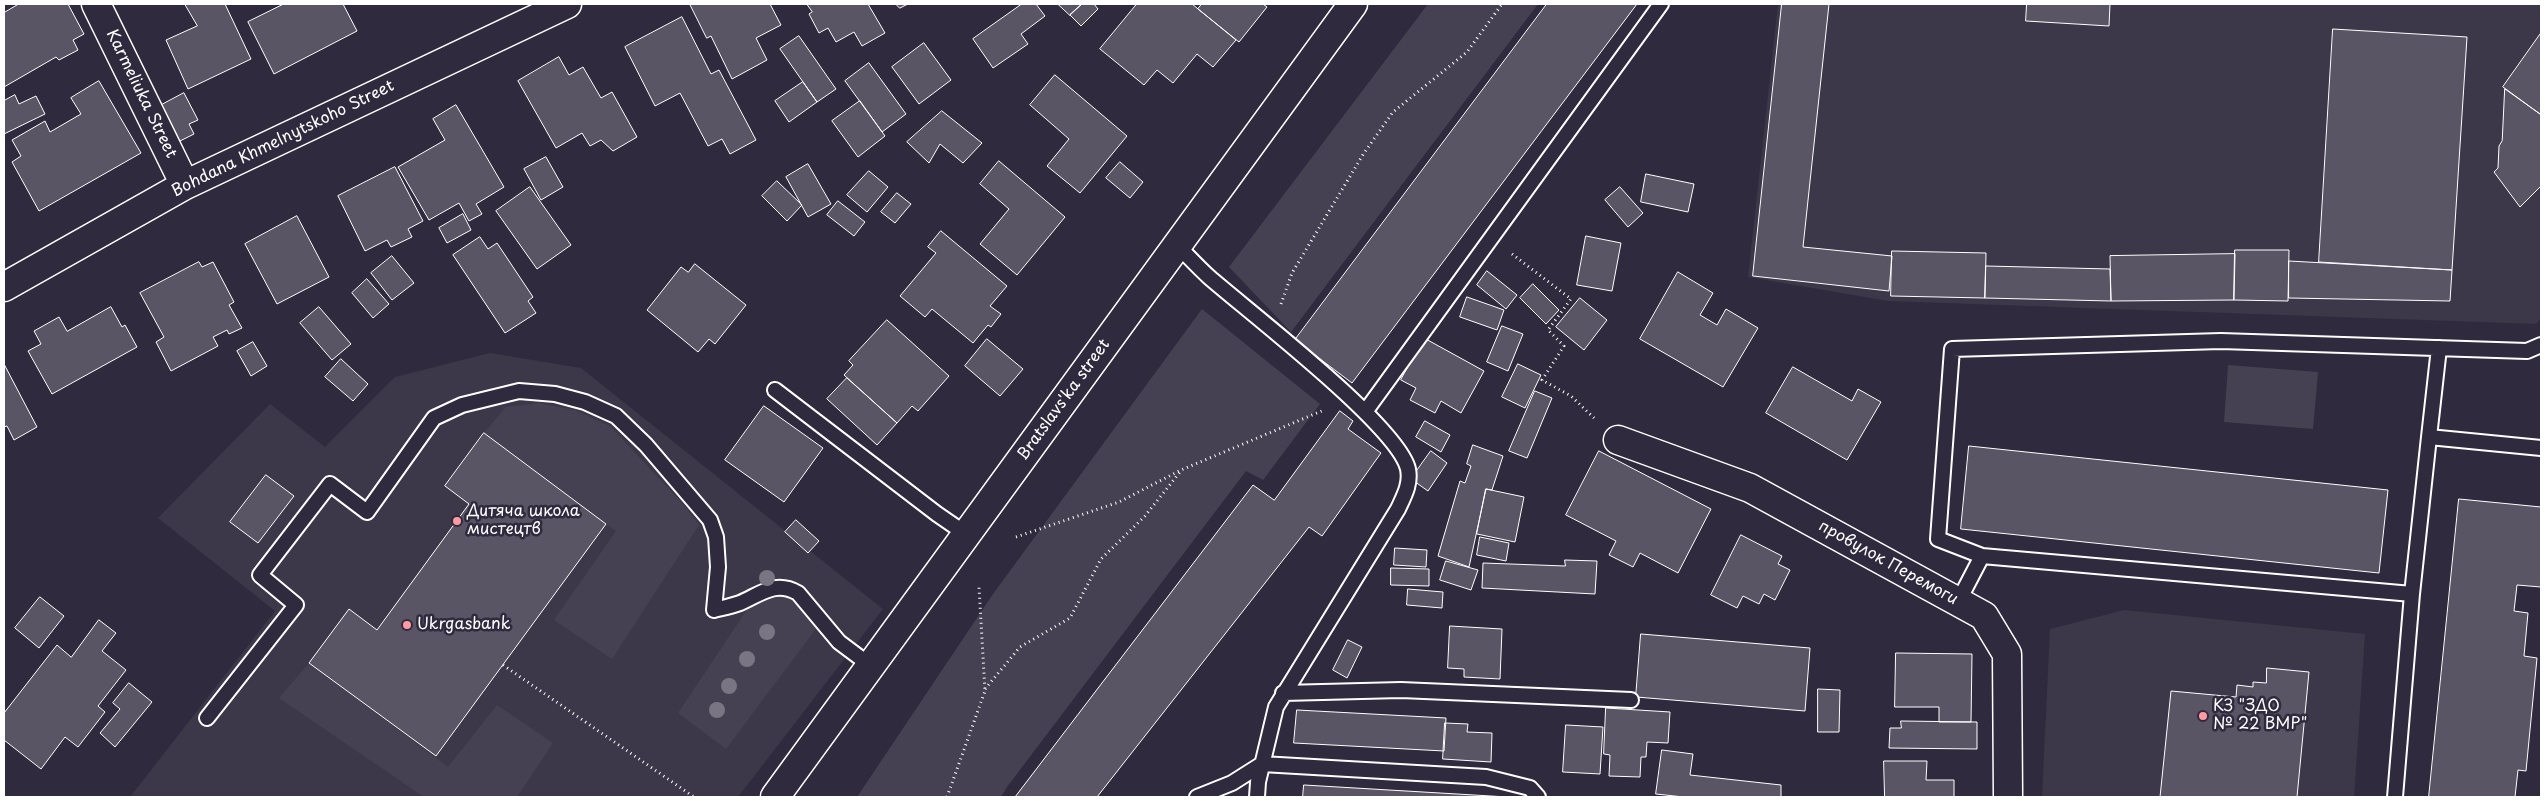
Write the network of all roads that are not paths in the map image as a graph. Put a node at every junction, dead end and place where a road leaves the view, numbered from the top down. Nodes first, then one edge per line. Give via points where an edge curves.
1 (96, 4) edge
2 (568, 4) edge
3 (1353, 4) edge
4 (1661, 4) edge
5 (185, 184) junction
6 (1177, 245) junction
7 (4, 287) edge
8 (2541, 345) edge
9 (2439, 348) junction
10 (775, 390) dead end
11 (1365, 412) junction
12 (2429, 437) junction
13 (1618, 440) road end
14 (2541, 448) edge
15 (966, 534) junction
16 (1982, 556) junction
17 (2412, 594) junction
18 (1958, 602) junction
19 (871, 666) junction
20 (1283, 693) junction
21 (1632, 700) dead end
22 (207, 718) dead end
23 (1262, 764) junction
24 (776, 797) edge
25 (1197, 797) edge
26 (1257, 797) edge
27 (1538, 797) edge
28 (2008, 797) edge
29 (2395, 797) edge

1 - 5 street, Karmeliuka Street
2 - 5 street, Bohdana Khmelnytskoho Street
3 - 6 street, Bratslavs'ka street
4 - 11 lane
5 - 7 street, Bohdana Khmelnytskoho Street
6 - 11 lane via 1207,276
6 - 15 street, Bratslavs'ka street
8 - 9 lane via 2527,351
9 - 12 lane
9 - 16 lane via 2221,341 1952,350 1938,539
10 - 15 lane
11 - 20 lane via 1398,449 1408,469 1408,487 1398,509
12 - 14 lane
12 - 17 lane
13 - 18 street, провулок Перемоги via 1750,488
15 - 19 street, Bratslavs'ka street
16 - 17 lane
16 - 18 lane
17 - 29 lane
18 - 28 street, провулок Перемоги via 1984,616 2006,654
19 - 22 lane via 839,642 798,593 790,588 763,590 740,603 714,610 718,568 716,536 710,520 646,445 616,416 585,402 555,394 519,391 462,405 434,418 367,512 330,484 260,575 296,605
19 - 24 street, Bratslavs'ka street
20 - 21 lane via 1401,690
20 - 23 lane via 1276,707
23 - 25 lane via 1232,783
23 - 26 lane
23 - 27 lane via 1486,777 1530,788

